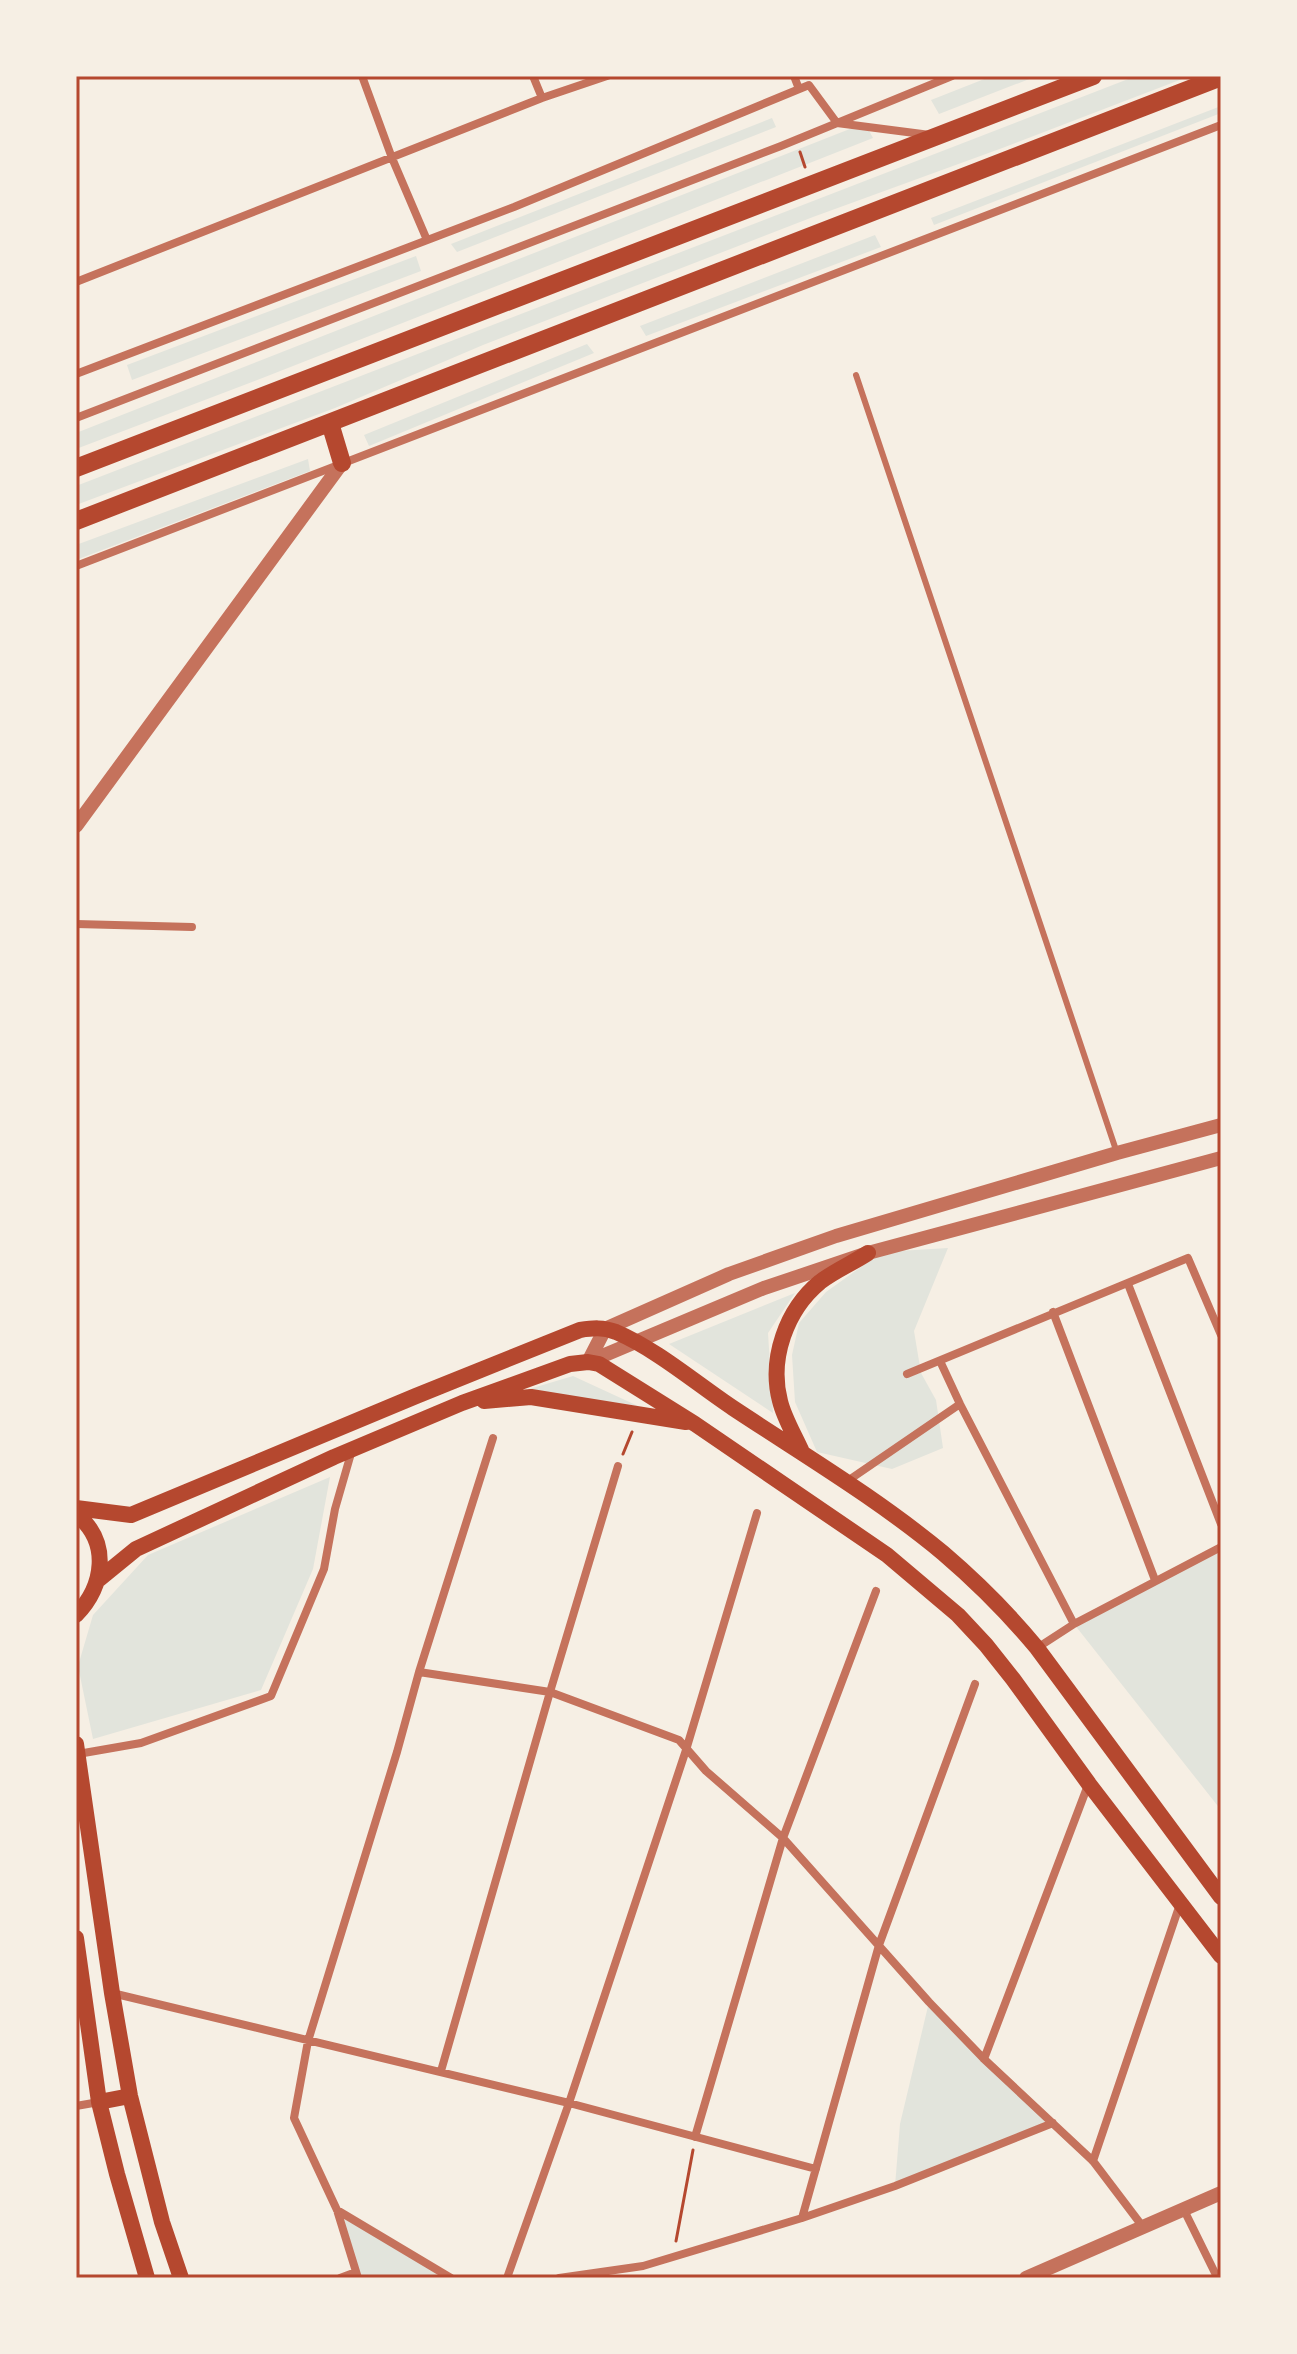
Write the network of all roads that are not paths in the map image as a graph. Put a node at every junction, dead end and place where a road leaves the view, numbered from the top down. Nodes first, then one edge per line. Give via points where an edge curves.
1 (362, 76) edge
2 (533, 76) edge
3 (607, 76) edge
4 (794, 76) edge
5 (952, 76) edge
6 (1093, 76) edge
7 (1221, 77) edge
8 (799, 89) junction
9 (542, 98) junction
10 (837, 123) junction
11 (1221, 125) edge
12 (938, 136) junction
13 (392, 158) junction
14 (427, 240) junction
15 (76, 282) edge
16 (76, 374) edge
17 (856, 375) dead end
18 (76, 418) edge
19 (330, 423) junction
20 (342, 463) junction
21 (76, 468) edge
22 (76, 521) edge
23 (76, 566) edge
24 (76, 826) edge
25 (76, 924) edge
26 (192, 927) dead end
27 (1221, 1125) edge
28 (1117, 1153) junction
29 (1221, 1158) edge
30 (868, 1253) junction
31 (1128, 1284) junction
32 (1053, 1312) junction
33 (605, 1329) junction
34 (1221, 1335) edge
35 (634, 1342) junction
36 (940, 1361) junction
37 (588, 1362) junction
38 (907, 1374) dead end
39 (462, 1403) junction
40 (960, 1404) junction
41 (695, 1424) junction
42 (493, 1438) dead end
43 (353, 1448) junction
44 (803, 1453) junction
45 (618, 1466) road end
46 (845, 1482) junction
47 (76, 1511) edge
48 (757, 1513) dead end
49 (1221, 1524) edge
50 (1221, 1547) edge
51 (98, 1580) junction
52 (1155, 1580) junction
53 (876, 1591) dead end
54 (78, 1617) edge
55 (1074, 1624) junction
56 (1037, 1648) junction
57 (419, 1672) junction
58 (975, 1684) dead end
59 (550, 1692) junction
60 (77, 1749) edge
61 (686, 1750) junction
62 (1089, 1784) junction
63 (783, 1838) junction
64 (1221, 1897) edge
65 (1180, 1901) junction
66 (76, 1938) edge
67 (879, 1945) junction
68 (1221, 1956) edge
69 (112, 1993) junction
70 (308, 2041) junction
71 (984, 2059) junction
72 (441, 2071) junction
73 (130, 2096) junction
74 (99, 2102) junction
75 (569, 2103) junction
76 (76, 2106) edge
77 (1053, 2123) junction
78 (695, 2137) junction
79 (1093, 2161) junction
80 (816, 2169) junction
81 (1221, 2193) edge
82 (337, 2210) junction
83 (1184, 2210) junction
84 (802, 2218) junction
85 (1143, 2227) junction
86 (1217, 2274) edge
87 (357, 2275) edge
88 (147, 2278) edge
89 (181, 2278) edge
90 (340, 2278) edge
91 (451, 2278) edge
92 (507, 2278) edge
93 (559, 2278) edge
94 (1026, 2278) edge

1 - 13 street
2 - 9 street
3 - 9 street
4 - 8 street
5 - 10 street
6 - 12 highway
7 - 19 highway
8 - 10 street via 809,85
8 - 14 street
9 - 13 street
10 - 12 street
10 - 18 street
11 - 20 street
12 - 21 highway
13 - 14 street
13 - 15 street
14 - 16 street
17 - 28 lane
19 - 20 highway
19 - 22 highway
20 - 23 street
20 - 24 street
25 - 26 street
27 - 28 street
28 - 33 street via 822,1241 729,1274
29 - 30 street
30 - 35 street via 764,1288
30 - 44 main road via 820,1282 785,1329 776,1383
31 - 32 street
31 - 34 street via 1188,1258
31 - 49 street
32 - 36 street
32 - 52 street
33 - 35 main road
33 - 37 street
33 - 47 main road via 570,1334 131,1515
35 - 37 street
35 - 44 main road
36 - 38 street
36 - 40 street
37 - 39 main road
37 - 41 main road via 612,1370
39 - 41 main road via 531,1397
39 - 43 main road
40 - 46 street
40 - 55 street
41 - 62 main road via 887,1555 958,1615 1013,1679
42 - 57 street
43 - 51 main road via 136,1549
43 - 60 street via 324,1569 271,1696 141,1743
44 - 46 main road
45 - 59 street
46 - 56 main road via 951,1560
47 - 51 main road via 95,1538
48 - 61 street
50 - 52 street
51 - 54 main road
52 - 55 street
53 - 63 street
55 - 56 street
56 - 64 main road
57 - 59 street
57 - 70 street
58 - 67 street
59 - 61 street via 679,1740
59 - 72 street
60 - 69 main road
61 - 63 street
61 - 75 street
62 - 65 main road
62 - 71 street
63 - 67 street
63 - 78 street
65 - 68 main road
65 - 79 street
66 - 74 main road
67 - 71 street
67 - 80 street
69 - 70 street
69 - 73 main road
70 - 72 street
70 - 82 street via 294,2118
71 - 77 street
72 - 75 street
73 - 74 main road
73 - 89 main road
74 - 76 street
74 - 88 main road
75 - 78 street
75 - 92 street
77 - 79 street
77 - 84 street
78 - 80 street
79 - 85 street
80 - 84 street
81 - 83 street
82 - 87 street
82 - 91 street
83 - 85 street
83 - 86 street
84 - 93 street via 643,2266
85 - 94 street
87 - 90 street

